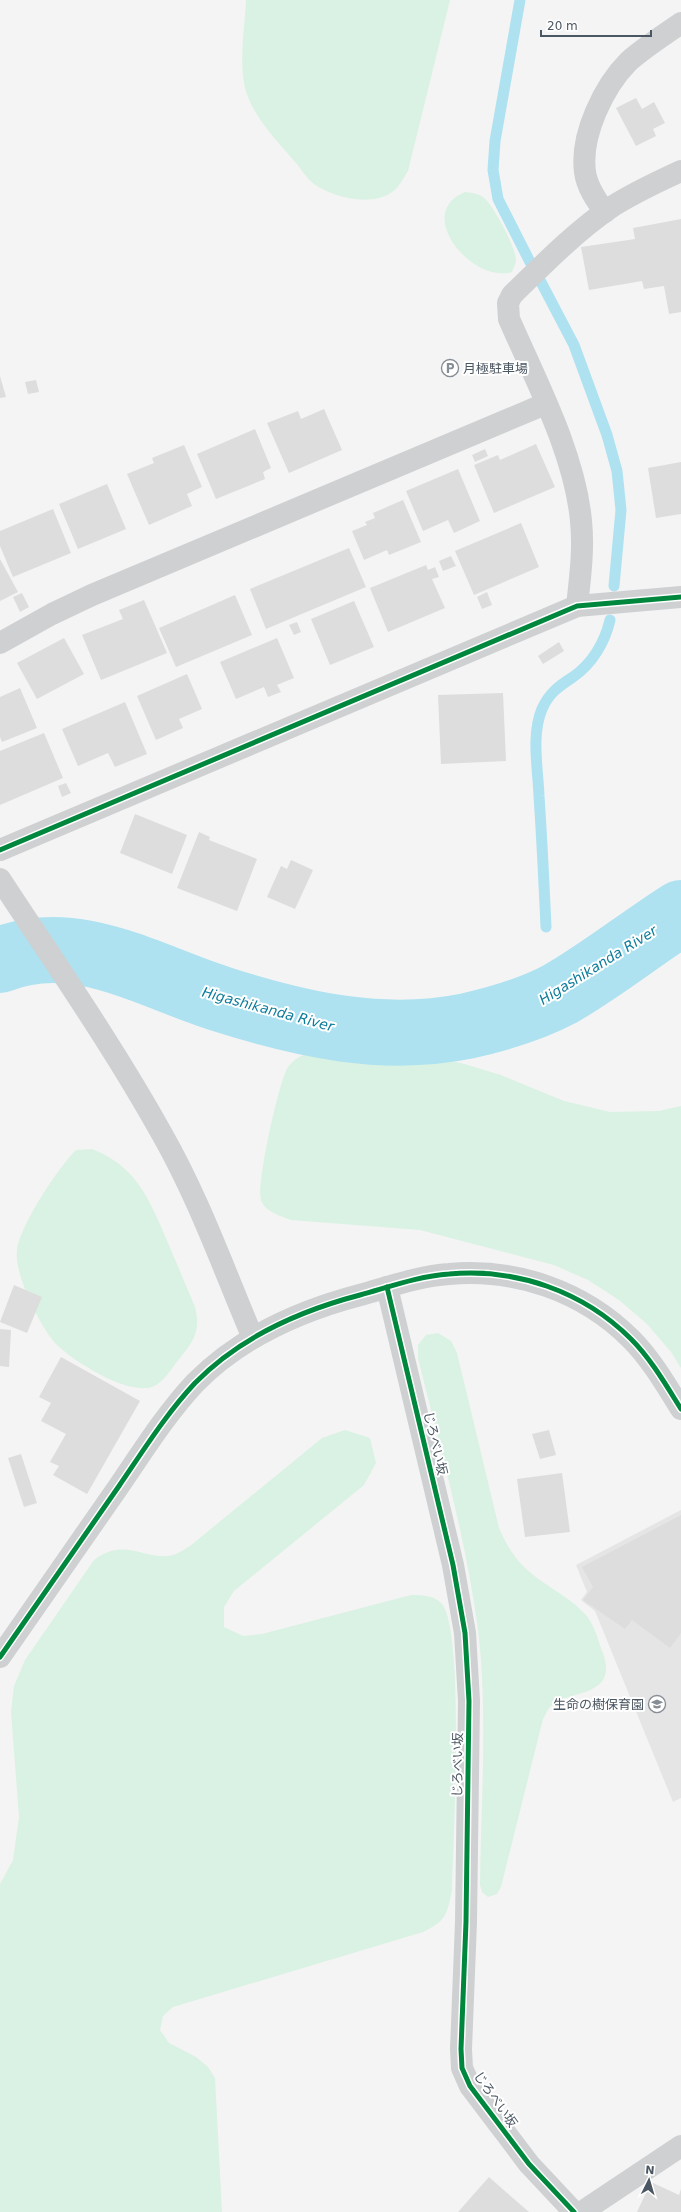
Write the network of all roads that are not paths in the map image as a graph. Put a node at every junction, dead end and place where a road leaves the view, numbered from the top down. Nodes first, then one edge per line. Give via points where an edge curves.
1 (681, 23) edge
2 (681, 171) edge
3 (605, 212) junction
4 (546, 404) junction
5 (681, 597) edge
6 (577, 606) junction
7 (0, 643) edge
8 (0, 850) edge
9 (0, 879) edge
10 (387, 1287) junction
11 (253, 1338) junction
12 (681, 1409) edge
13 (0, 1657) edge
14 (681, 2146) edge
15 (574, 2212) edge
16 (582, 2212) edge

1 - 3 street via 629,62 610,85 595,112 587,141 584,171 592,195
2 - 3 street via 641,189
3 - 4 street via 557,251 512,295 508,303 509,319
4 - 6 street via 565,449 576,485 582,560
4 - 7 street via 92,595
5 - 6 street
6 - 8 street
9 - 11 street via 131,1079 163,1135 192,1193
10 - 11 street via 329,1303 280,1322
10 - 12 street via 447,1274 481,1272 514,1276 546,1285 578,1299 632,1339 653,1365
10 - 15 street, じろべい坂 via 454,1565 465,1633 469,1701 466,1914 460,2049 462,2068 470,2086 528,2164
11 - 13 street via 235,1349 195,1383 167,1418
14 - 16 street

